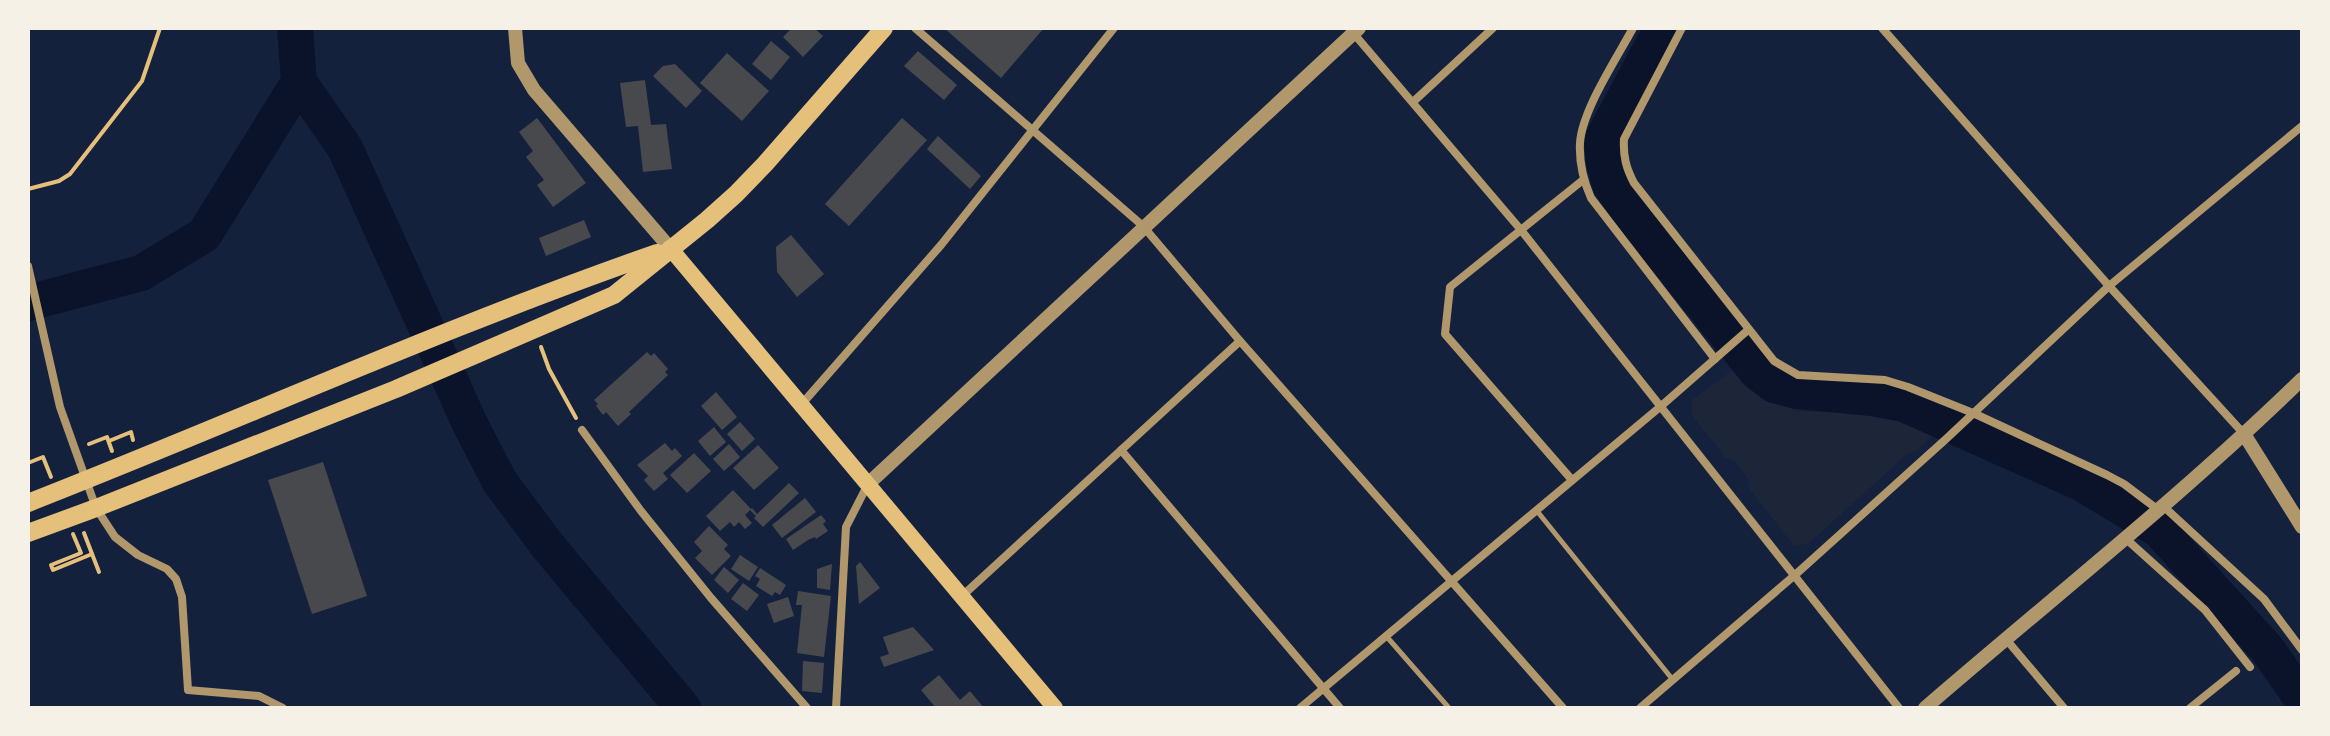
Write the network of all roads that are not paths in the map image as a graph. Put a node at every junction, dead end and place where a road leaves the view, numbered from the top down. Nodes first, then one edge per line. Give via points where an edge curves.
1 (515, 28) edge
2 (884, 28) edge
3 (915, 28) edge
4 (1114, 28) edge
5 (1493, 28) edge
6 (1633, 28) edge
7 (1682, 28) edge
8 (1882, 28) edge
9 (1354, 30) edge
10 (1413, 102) junction
11 (2302, 126) edge
12 (1032, 130) junction
13 (1583, 180) junction
14 (1143, 226) junction
15 (1521, 230) junction
16 (670, 248) junction
17 (28, 266) edge
18 (2109, 286) junction
19 (1746, 332) junction
20 (1240, 341) junction
21 (1719, 356) junction
22 (2302, 379) edge
23 (801, 405) junction
24 (1660, 407) junction
25 (1970, 416) junction
26 (582, 430) road end
27 (2244, 434) junction
28 (1121, 450) junction
29 (85, 480) junction
30 (1572, 480) junction
31 (868, 484) junction
32 (28, 503) edge
33 (96, 508) junction
34 (2157, 509) junction
35 (1537, 510) junction
36 (2302, 527) edge
37 (28, 533) edge
38 (2128, 535) junction
39 (1795, 575) junction
40 (1452, 581) junction
41 (961, 597) junction
42 (1386, 636) junction
43 (2005, 638) junction
44 (2302, 650) edge
45 (2250, 667) dead end
46 (2236, 671) dead end
47 (1673, 680) junction
48 (1323, 688) junction
49 (283, 708) edge
50 (807, 708) edge
51 (836, 708) edge
52 (1055, 708) edge
53 (1300, 708) edge
54 (1340, 708) edge
55 (1449, 708) edge
56 (1563, 708) edge
57 (1640, 708) edge
58 (1899, 708) edge
59 (1925, 708) edge
60 (2064, 708) edge
61 (2190, 708) edge

1 - 16 street via 518,63 534,90
2 - 16 highway via 765,164
3 - 12 street
4 - 12 street
5 - 10 street
6 - 13 street via 1587,116 1580,140
7 - 19 street via 1624,139 1626,169
8 - 18 street
9 - 10 street
9 - 14 street
10 - 15 street
11 - 18 street
12 - 14 street
12 - 23 street via 941,245
13 - 15 street
13 - 21 street via 1591,198
14 - 20 street
14 - 31 street
15 - 24 street
15 - 30 street via 1450,287 1445,334
16 - 23 main road
16 - 29 highway
16 - 33 highway via 614,295 396,389
17 - 29 street via 60,407
18 - 25 street
18 - 27 street
19 - 21 street
19 - 25 street via 1774,361 1798,375 1885,380
20 - 28 street
20 - 40 street
21 - 24 street
22 - 27 street
23 - 31 main road
24 - 30 street
24 - 39 street
25 - 34 street via 2107,475
25 - 39 street
26 - 50 street via 711,598
27 - 34 street
27 - 36 street
28 - 41 street
28 - 48 street
29 - 32 highway
29 - 33 street
30 - 35 street
31 - 41 main road
31 - 51 street via 846,527
33 - 37 highway
33 - 49 street via 115,537 176,579 182,597 188,690 259,696
34 - 38 street
34 - 44 street via 2264,599
35 - 40 street
35 - 47 lane
38 - 43 street
38 - 45 street via 2205,610
39 - 47 street
39 - 58 street
40 - 42 street
40 - 56 street
41 - 52 main road
42 - 48 street
42 - 55 lane
43 - 59 street
43 - 60 street
46 - 61 street
47 - 57 street
48 - 53 street
48 - 54 street

